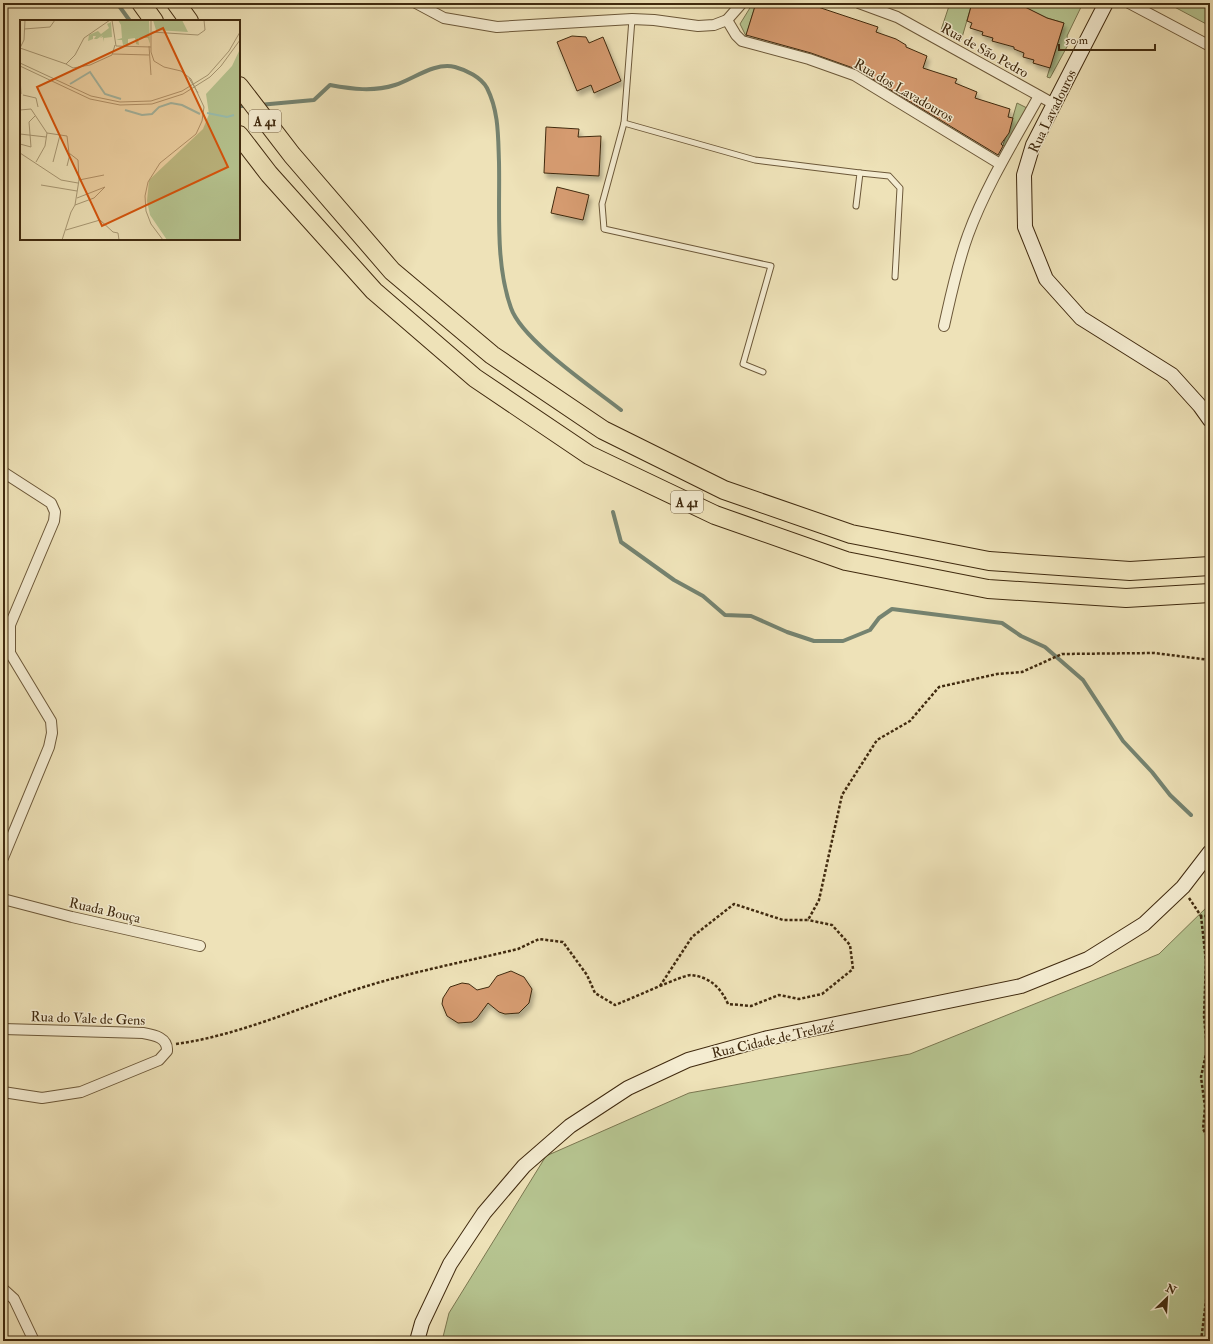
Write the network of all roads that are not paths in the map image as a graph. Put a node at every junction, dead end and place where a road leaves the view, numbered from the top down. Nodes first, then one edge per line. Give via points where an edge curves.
1 (140, 3) edge
2 (176, 3) edge
3 (416, 3) edge
4 (742, 3) edge
5 (859, 3) edge
6 (1106, 3) edge
7 (1129, 3) edge
8 (632, 19) junction
9 (153, 20) edge
10 (188, 20) edge
11 (727, 20) junction
12 (1210, 46) edge
13 (240, 87) edge
14 (1039, 96) junction
15 (1054, 104) junction
16 (624, 123) junction
17 (240, 136) edge
18 (1000, 164) junction
19 (860, 173) junction
20 (856, 206) dead end
21 (895, 277) dead end
22 (944, 326) dead end
23 (763, 372) dead end
24 (1210, 420) edge
25 (3, 472) edge
26 (1210, 566) edge
27 (1210, 593) edge
28 (7, 655) edge
29 (1210, 852) edge
30 (3, 858) edge
31 (3, 899) edge
32 (200, 946) dead end
33 (3, 1029) edge
34 (3, 1092) edge
35 (3, 1289) edge
36 (34, 1341) edge
37 (417, 1341) edge

1 - 9 highway
2 - 10 highway
3 - 8 street via 444,18 497,27
4 - 11 street
5 - 14 street, Rua de São Pedro via 897,17
6 - 15 street, Rua Lavadouros
7 - 12 street
8 - 11 street via 698,26 714,25
8 - 16 lane
11 - 18 street, Rua dos Lavadouros via 742,41 808,58 854,75
13 - 26 highway, A 41 via 292,156 392,271 492,355 603,430 724,490 851,534 989,561 1130,571
14 - 15 street, Rua de São Pedro
14 - 18 street
15 - 24 street, Rua Lavadouros via 1033,145 1024,178 1025,227 1046,278 1081,318 1172,375
16 - 19 lane via 754,160
16 - 23 lane via 602,204 604,229 771,266 743,364
17 - 27 highway, A 41 via 269,174 374,292 475,378 589,455 714,515 846,561 988,589 1126,598
18 - 22 street via 968,233 957,266
19 - 20 lane
19 - 21 lane via 888,176 900,188
25 - 28 street via 51,503 55,512 54,521 10,625
28 - 30 street via 52,720 52,733 49,747
29 - 37 street, Rua Cidade de Trelazé via 1183,887 1144,924 1088,960 1021,986 768,1038 688,1060 628,1088 570,1126 524,1166 484,1213 450,1264 422,1324
31 - 32 street, Ruada Bouça
33 - 34 street, Rua do Vale de Gens via 144,1032 164,1040 167,1045 167,1051 159,1060 81,1092 42,1098
35 - 36 street via 14,1299

